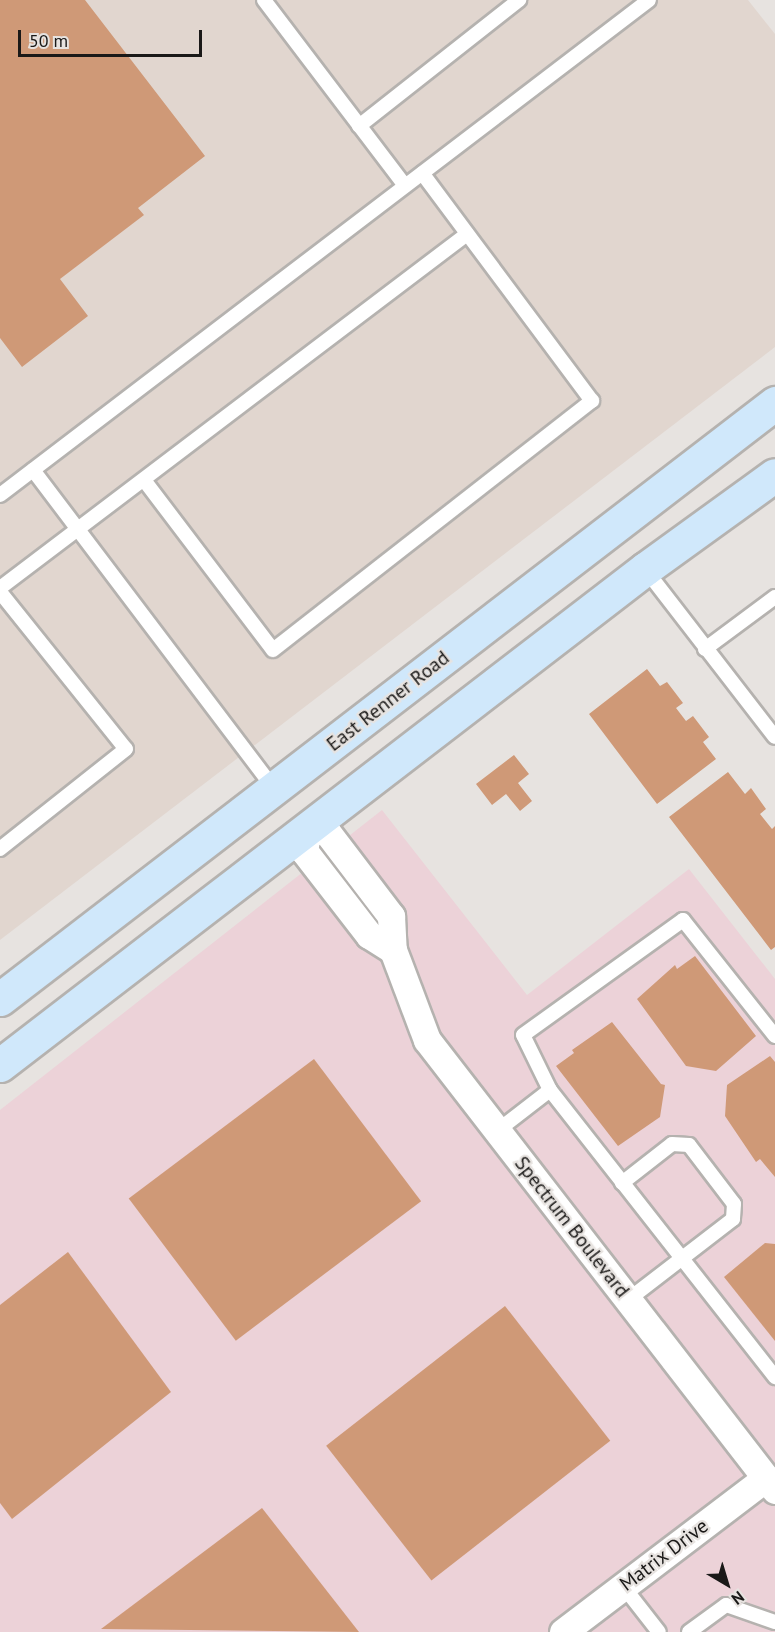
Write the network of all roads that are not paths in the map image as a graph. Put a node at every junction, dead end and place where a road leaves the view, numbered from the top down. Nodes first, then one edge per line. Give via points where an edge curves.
1 (264, 0) edge
2 (519, 0) edge
3 (649, 0) edge
4 (359, 126) junction
5 (422, 173) junction
6 (405, 186) junction
7 (467, 234) junction
8 (775, 403) edge
9 (33, 470) junction
10 (775, 475) edge
11 (144, 480) junction
12 (0, 495) edge
13 (78, 529) junction
14 (645, 569) junction
15 (0, 590) edge
16 (775, 597) edge
17 (705, 649) junction
18 (775, 737) edge
19 (274, 789) junction
20 (308, 829) junction
21 (0, 849) edge
22 (0, 999) edge
23 (775, 1036) edge
24 (0, 1065) edge
25 (550, 1090) junction
26 (497, 1131) junction
27 (622, 1183) junction
28 (682, 1258) junction
29 (628, 1300) junction
30 (775, 1377) edge
31 (771, 1484) edge
32 (623, 1586) junction
33 (775, 1622) edge
34 (563, 1632) edge
35 (659, 1632) edge
36 (689, 1632) edge

1 - 4 lane
2 - 4 lane
3 - 5 lane
4 - 6 lane
5 - 6 lane
5 - 7 lane
6 - 9 lane
7 - 11 lane
7 - 11 lane via 592,401 273,650
8 - 19 main road, East Renner Road
9 - 12 lane
9 - 13 lane
10 - 14 main road
11 - 13 lane
13 - 15 lane
13 - 19 lane
14 - 17 lane
14 - 20 main road
15 - 21 lane via 126,749
16 - 17 lane
17 - 18 lane
19 - 20 main road
19 - 22 main road, East Renner Road
20 - 24 main road
20 - 26 street, Spectrum Boulevard via 304,851 369,935 393,951 427,1040
23 - 25 lane via 683,920 523,1035
25 - 26 lane
25 - 27 lane
26 - 29 street, Spectrum Boulevard
27 - 28 lane
27 - 28 lane via 672,1144 688,1145 734,1204 732,1219
28 - 29 lane
28 - 30 lane
29 - 31 street, Spectrum Boulevard
31 - 32 street, Matrix Drive
32 - 34 street, Matrix Drive
32 - 35 lane
33 - 36 lane via 726,1605

